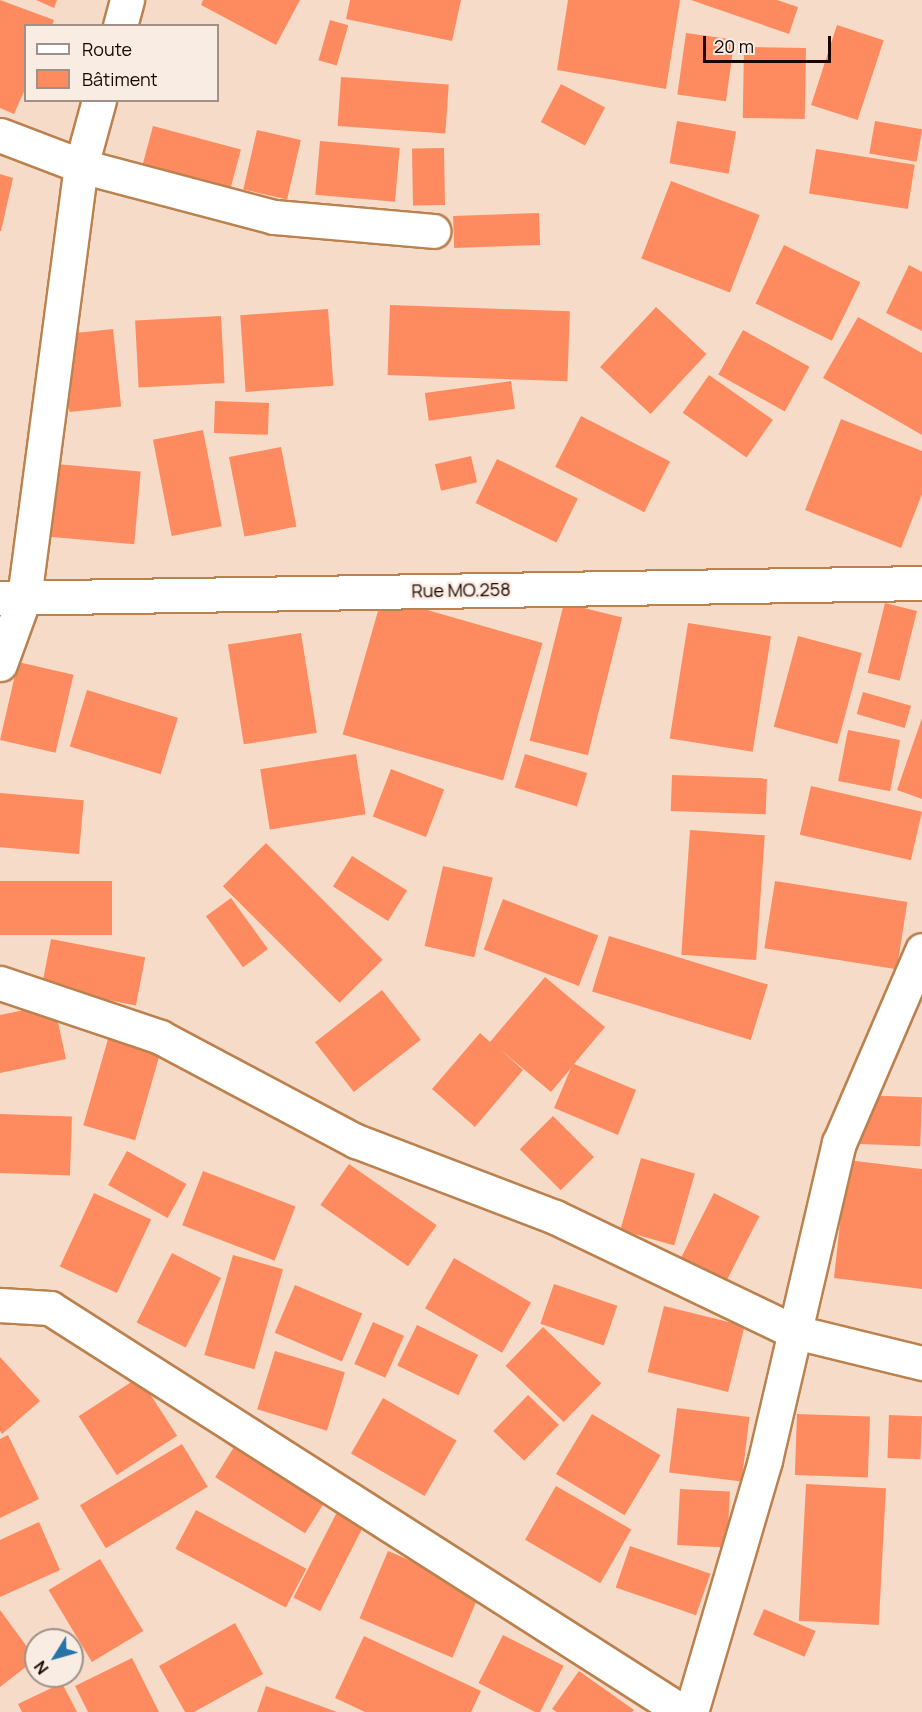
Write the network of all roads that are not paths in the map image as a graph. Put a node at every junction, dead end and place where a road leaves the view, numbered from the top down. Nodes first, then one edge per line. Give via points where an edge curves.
1 (127, 0) edge
2 (121, 24) edge
3 (98, 102) edge
4 (0, 135) edge
5 (81, 166) junction
6 (433, 231) dead end
7 (922, 583) edge
8 (12, 598) edge
9 (0, 664) edge
10 (922, 950) edge
11 (0, 984) edge
12 (0, 1305) edge
13 (795, 1332) junction
14 (922, 1363) edge
15 (683, 1712) edge
16 (691, 1712) edge

1 - 2 street
3 - 5 street
4 - 5 street
5 - 6 street via 274,217
5 - 8 street
7 - 8 street, Rue MO.258
8 - 9 street
10 - 13 street via 839,1143
11 - 13 street via 160,1037 356,1141 555,1217
12 - 15 street via 50,1308
13 - 14 street
13 - 16 street via 765,1460

